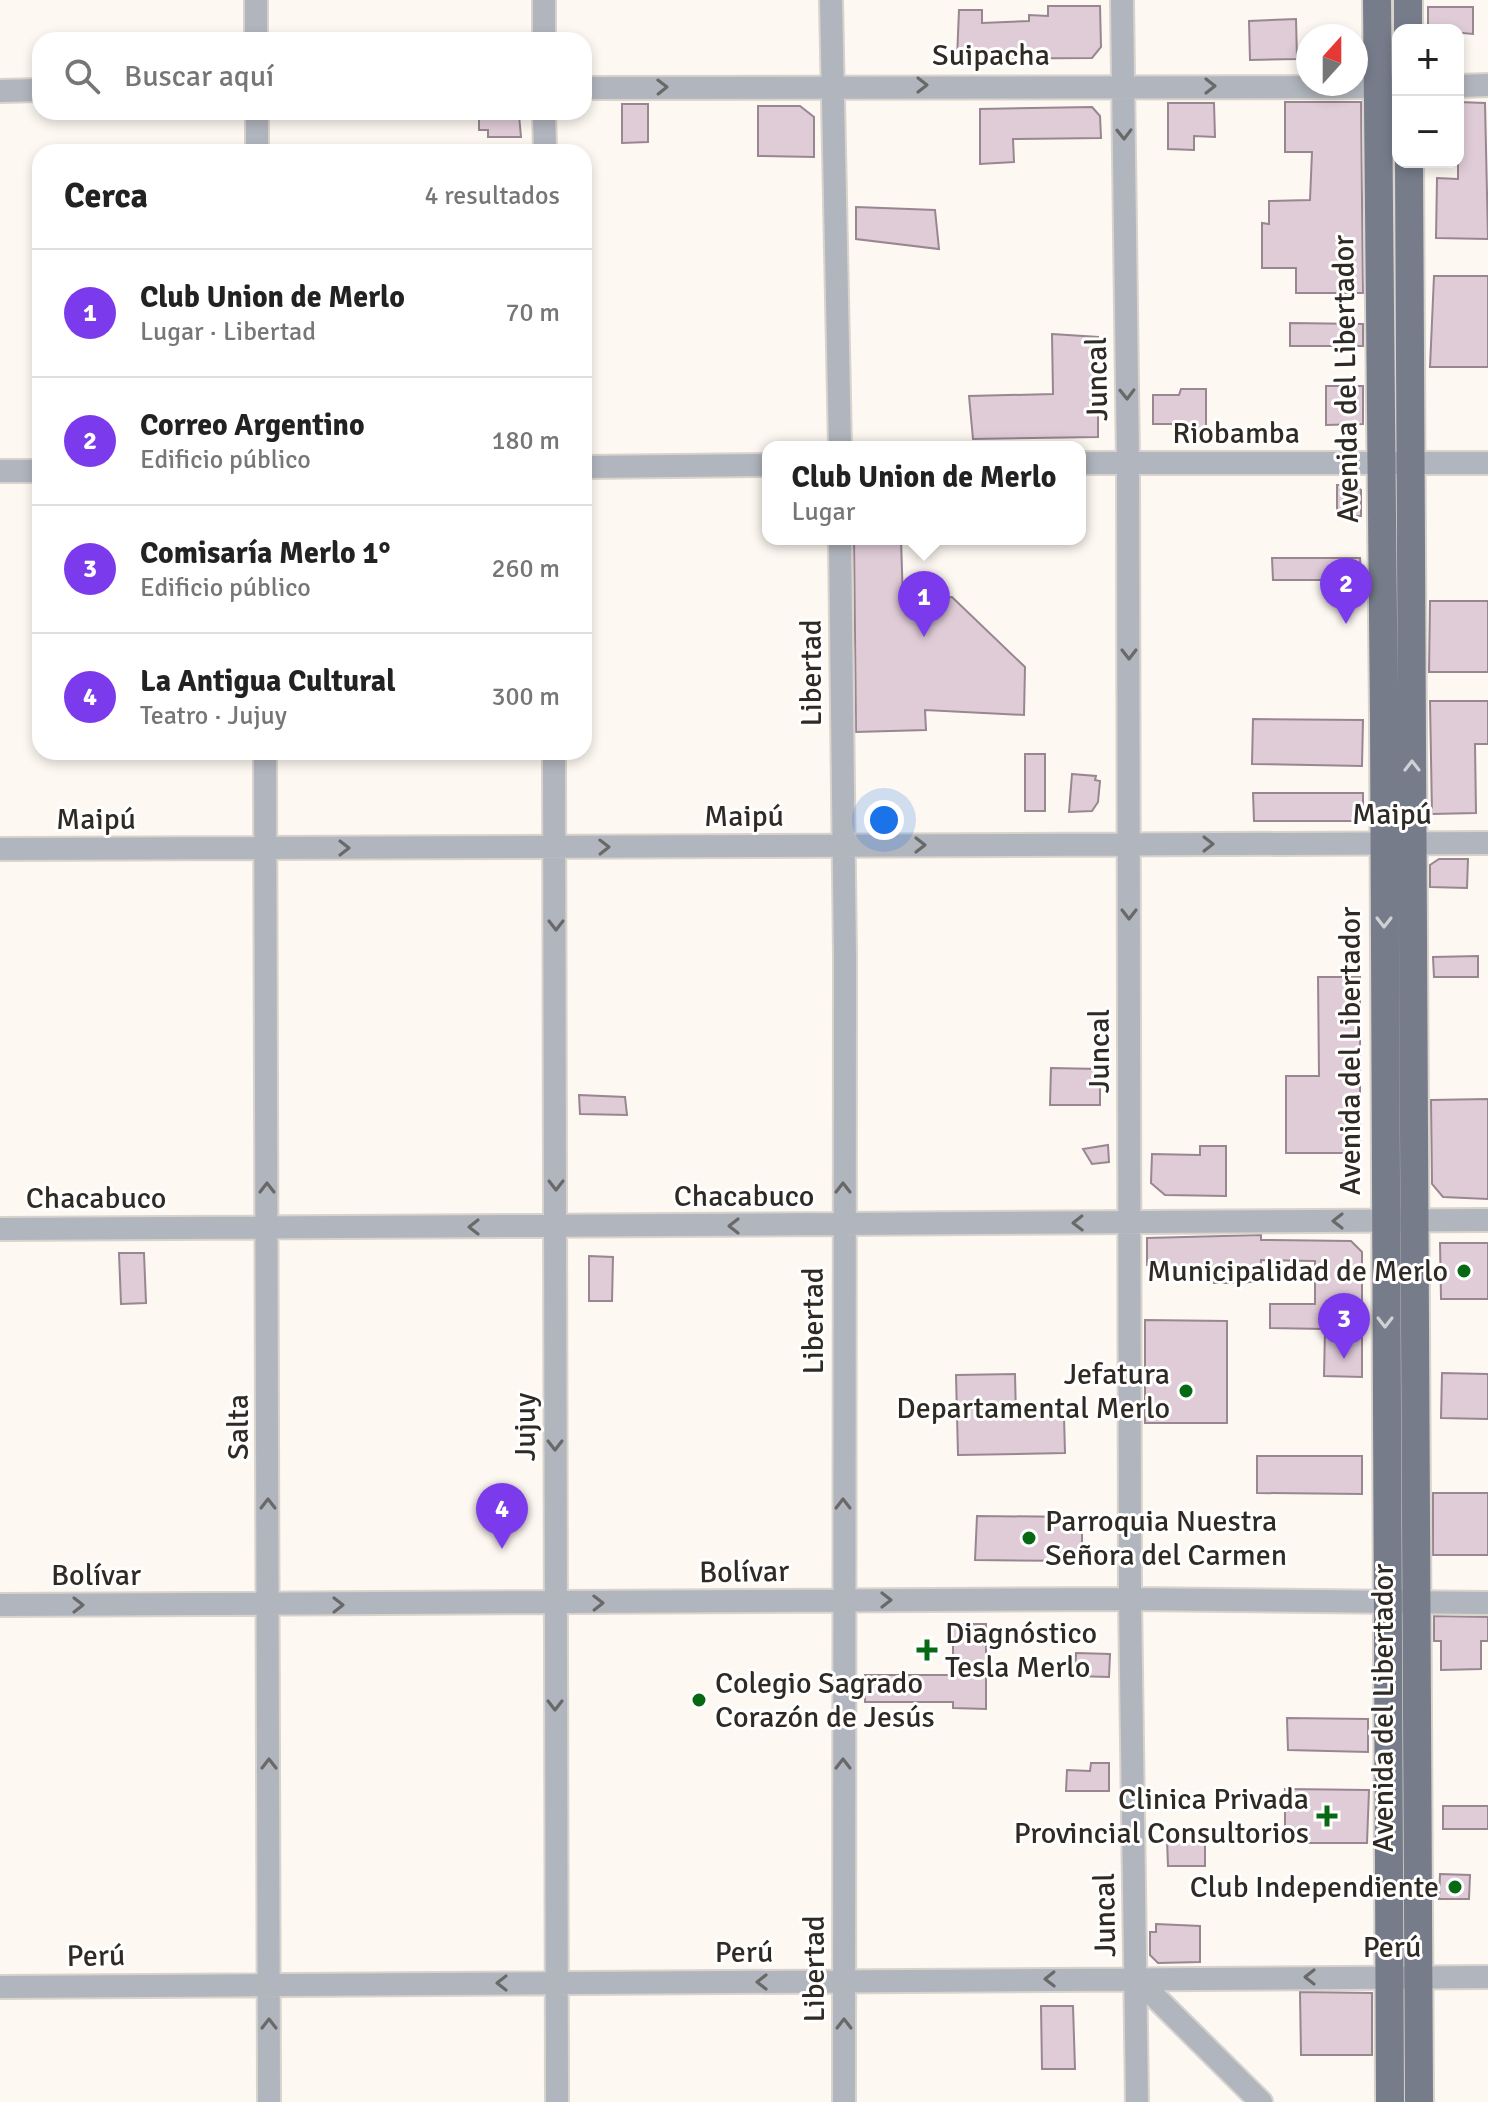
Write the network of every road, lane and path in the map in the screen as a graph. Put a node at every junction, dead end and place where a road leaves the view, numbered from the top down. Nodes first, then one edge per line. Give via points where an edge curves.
1 (256, 0) edge
2 (544, 0) edge
3 (831, 0) edge
4 (1122, 0) edge
5 (1377, 0) edge
6 (1408, 0) edge
7 (1408, 24) edge
8 (256, 32) edge
9 (544, 32) edge
10 (832, 85) junction
11 (1488, 85) edge
12 (1123, 86) junction
13 (1464, 86) edge
14 (1388, 87) edge
15 (592, 88) edge
16 (32, 90) edge
17 (0, 91) edge
18 (257, 120) edge
19 (544, 120) edge
20 (257, 144) edge
21 (545, 144) edge
22 (1409, 168) edge
23 (840, 441) edge
24 (1086, 463) edge
25 (1128, 463) junction
26 (1380, 463) junction
27 (1409, 463) junction
28 (1488, 463) edge
29 (762, 465) edge
30 (592, 467) edge
31 (0, 471) edge
32 (32, 471) edge
33 (840, 545) edge
34 (265, 760) edge
35 (554, 760) edge
36 (1488, 843) edge
37 (1130, 844) junction
38 (1383, 844) junction
39 (1413, 844) junction
40 (842, 845) junction
41 (555, 847) junction
42 (266, 848) junction
43 (0, 849) edge
44 (1385, 1220) junction
45 (1416, 1220) junction
46 (1488, 1220) edge
47 (1128, 1222) junction
48 (267, 1226) junction
49 (843, 1226) junction
50 (556, 1227) junction
51 (0, 1229) edge
52 (1130, 1599) junction
53 (842, 1601) junction
54 (1387, 1603) junction
55 (1417, 1603) junction
56 (1488, 1603) edge
57 (555, 1604) junction
58 (0, 1605) edge
59 (269, 1605) junction
60 (1388, 1977) junction
61 (1488, 1977) edge
62 (1136, 1978) junction
63 (1418, 1978) junction
64 (557, 1982) junction
65 (844, 1982) junction
66 (269, 1984) junction
67 (0, 1987) edge
68 (269, 2102) edge
69 (557, 2102) edge
70 (844, 2102) edge
71 (1137, 2102) edge
72 (1261, 2102) edge
73 (1390, 2102) edge
74 (1419, 2102) edge

1 - 8 street
2 - 9 street
3 - 10 street
4 - 12 street, Juncal
5 - 14 main road, Avenida del Libertador
6 - 7 main road
10 -> 12 street, Suipacha
15 -> 10 street, Suipacha
10 - 23 street
11 - 13 street
12 -> 14 street, Suipacha
12 -> 25 street, Juncal
14 - 26 main road, Avenida del Libertador
16 - 17 street
18 - 20 street
19 - 21 street
22 - 27 main road, Avenida del Libertador
24 - 25 street, Riobamba
25 - 26 street, Riobamba
25 -> 37 street, Juncal
26 - 27 street, Riobamba
26 - 38 main road, Avenida del Libertador
27 - 28 street, Riobamba
39 -> 27 main road, Avenida del Libertador
29 - 30 street
31 - 32 street
33 - 40 street, Libertad
34 - 42 street, Salta
35 - 41 street, Jujuy
36 - 39 street, Maipú
37 -> 38 street, Maipú
40 -> 37 street, Maipú
37 -> 47 street, Juncal
38 - 39 street, Maipú
38 -> 44 main road, Avenida del Libertador
39 - 45 main road, Avenida del Libertador
41 -> 40 street, Maipú
49 -> 40 street, Libertad
42 -> 41 street, Maipú
41 -> 50 street, Jujuy
42 - 43 street, Maipú
48 -> 42 street, Salta
44 - 45 street, Chacabuco
44 -> 47 street, Chacabuco
44 -> 54 main road, Avenida del Libertador
45 - 46 street, Chacabuco
45 - 55 main road, Avenida del Libertador
47 -> 49 street, Chacabuco
47 - 52 street, Juncal
50 -> 48 street, Chacabuco
48 - 51 street, Chacabuco
59 -> 48 street, Salta
49 -> 50 street, Chacabuco
53 -> 49 street, Libertad
50 -> 57 street, Jujuy
53 -> 52 street, Bolívar
52 - 54 street, Bolívar
52 - 62 street, Juncal
57 -> 53 street, Bolívar
65 -> 53 street, Libertad
54 - 55 street, Bolívar
54 - 60 main road, Avenida del Libertador
55 - 56 street, Bolívar
55 - 63 main road, Avenida del Libertador
59 -> 57 street, Bolívar
57 -> 64 street, Jujuy
58 -> 59 street, Bolívar
66 -> 59 street, Salta
60 -> 62 street, Perú
60 - 63 street, Perú
60 - 73 main road, Avenida del Libertador
61 - 63 street, Perú
62 -> 65 street, Perú
62 - 71 street, Juncal
62 - 72 street
63 - 74 main road, Avenida del Libertador
65 -> 64 street, Perú
64 -> 66 street, Perú
64 - 69 street, Jujuy
70 -> 65 street, Libertad
66 - 67 street, Perú
68 -> 66 street, Salta

